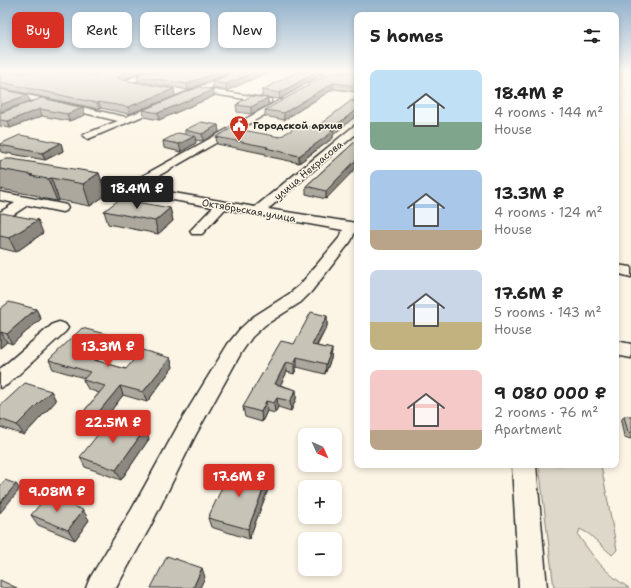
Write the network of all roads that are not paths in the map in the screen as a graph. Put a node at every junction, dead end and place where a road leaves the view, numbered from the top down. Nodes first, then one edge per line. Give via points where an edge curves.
1 (174, 99) edge
2 (254, 99) edge
3 (288, 99) edge
4 (43, 100) joint
5 (280, 104) junction
6 (29, 106) edge
7 (127, 120) junction
8 (354, 131) edge
9 (88, 136) dead end
10 (74, 180) edge
11 (127, 189) junction
12 (0, 196) edge
13 (26, 201) junction
14 (222, 205) junction
15 (62, 208) dead end
16 (258, 211) junction
17 (0, 218) edge
18 (354, 227) edge
19 (197, 230) dead end
20 (619, 270) edge
21 (631, 272) edge
22 (59, 328) dead end
23 (619, 349) edge
24 (631, 351) edge
25 (0, 380) edge
26 (524, 468) edge
27 (100, 588) edge
28 (533, 588) edge

1 - 7 street
2 - 5 street
3 - 5 street
4 - 6 street
4 - 7 street
5 - 11 street
7 - 9 street
8 - 16 street, улица Некрасова
10 - 11 street, Октябрьская улица
11 - 14 street, Октябрьская улица
12 - 13 street
13 - 15 street
13 - 17 street
14 - 16 street, Октябрьская улица
14 - 19 street
16 - 18 street, Октябрьская улица
18 - 27 street via 305,288 259,321 234,349
20 - 21 street
22 - 25 street
23 - 24 street
26 - 28 street

